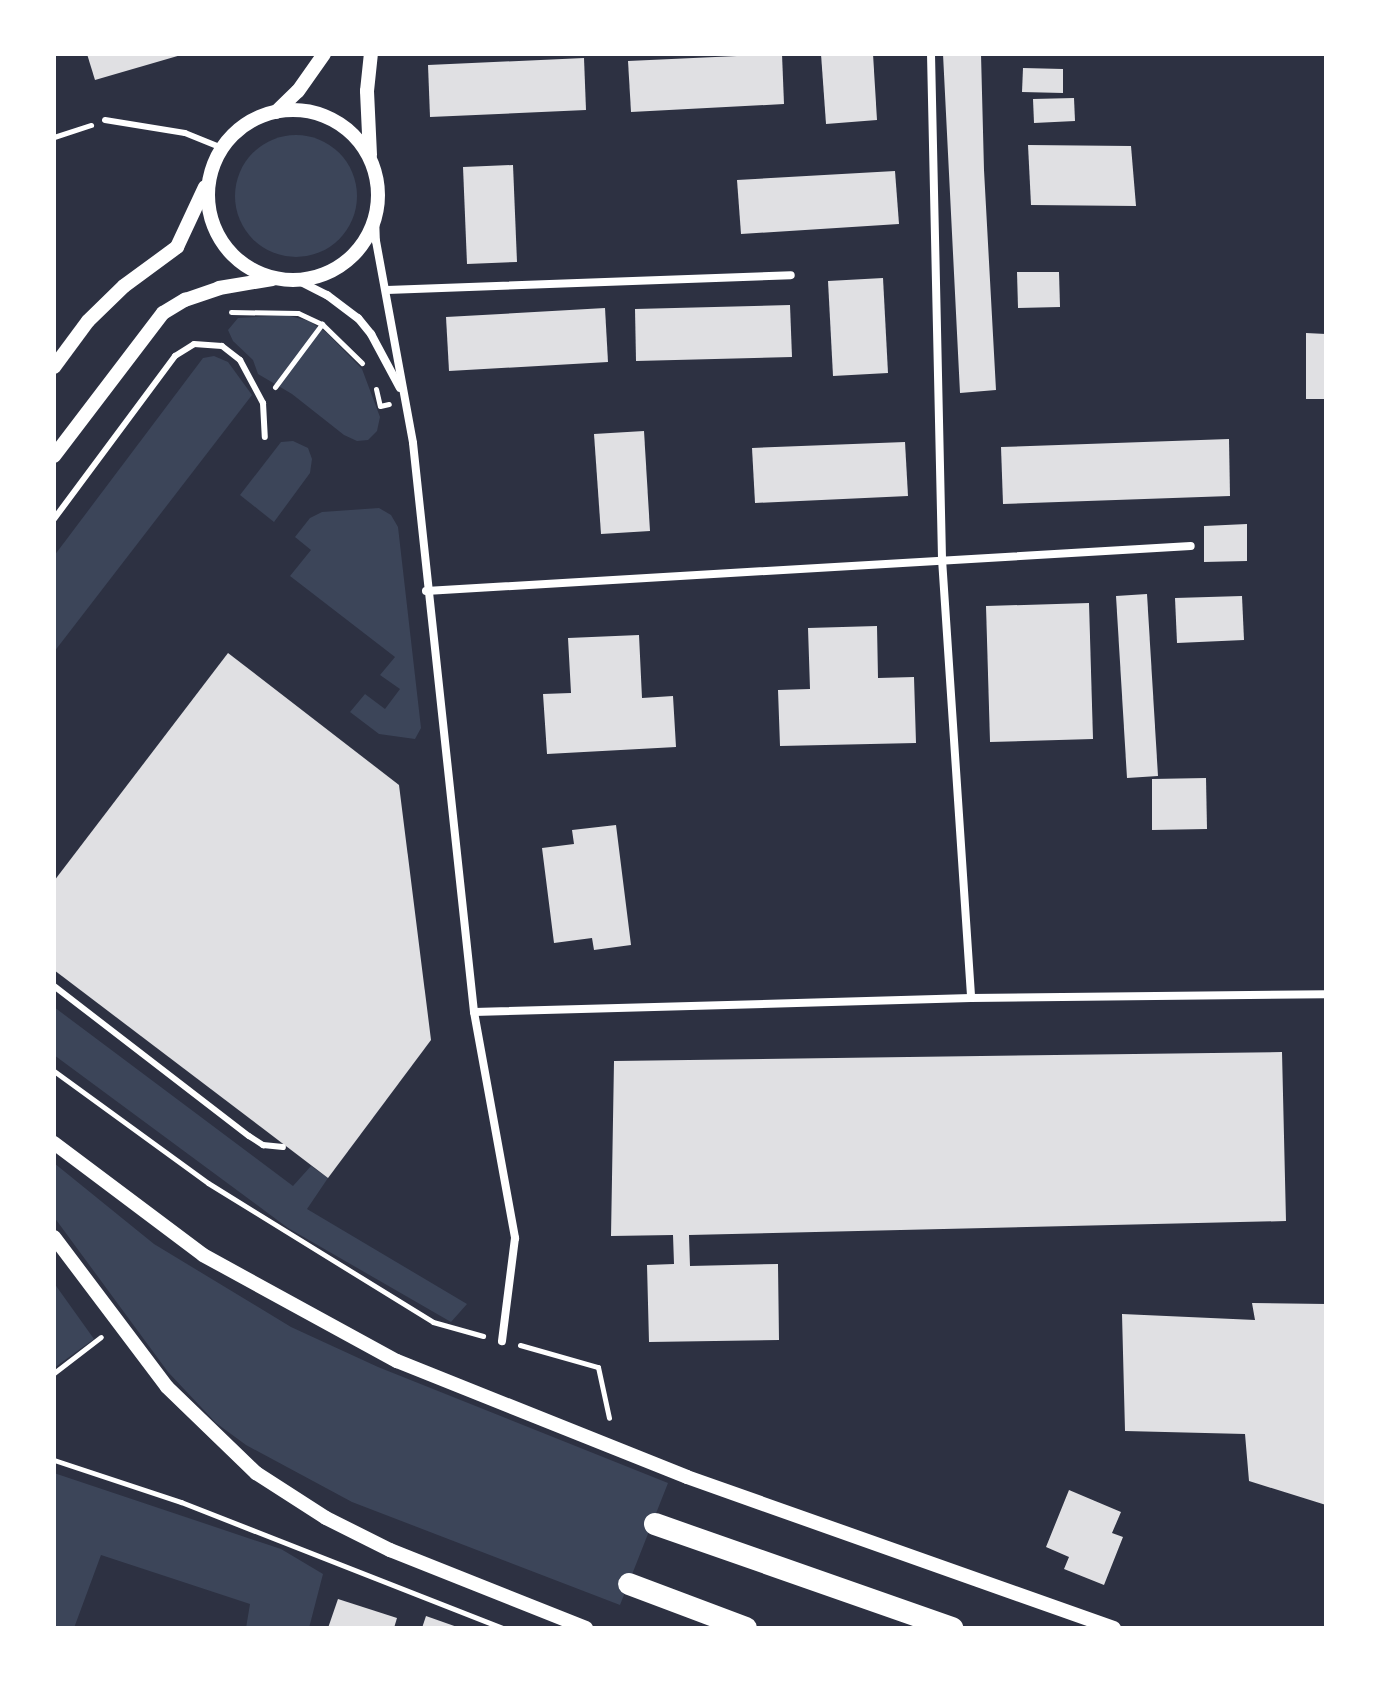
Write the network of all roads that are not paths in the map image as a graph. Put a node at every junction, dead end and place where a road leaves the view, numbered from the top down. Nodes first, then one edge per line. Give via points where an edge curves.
1 (324, 54) edge
2 (371, 54) edge
3 (931, 54) edge
4 (276, 112) junction
5 (105, 120) road end
6 (222, 148) junction
7 (372, 163) junction
8 (211, 171) junction
9 (375, 216) junction
10 (791, 275) dead end
11 (278, 279) junction
12 (297, 280) junction
13 (387, 290) junction
14 (54, 367) edge
15 (405, 400) junction
16 (265, 437) dead end
17 (54, 456) edge
18 (54, 519) edge
19 (1191, 546) dead end
20 (942, 559) junction
21 (426, 591) junction
22 (54, 986) edge
23 (1326, 994) edge
24 (971, 998) junction
25 (474, 1012) junction
26 (54, 1143) edge
27 (283, 1147) dead end
28 (54, 1237) edge
29 (502, 1341) road end
30 (655, 1524) dead end
31 (629, 1584) dead end
32 (564, 1624) edge
33 (586, 1628) edge
34 (746, 1628) edge
35 (952, 1628) edge
36 (1114, 1628) edge

1 - 4 street
2 - 7 street via 367,111
3 - 20 street
4 - 6 street via 246,124
4 - 7 street via 303,111 332,119 358,140
5 - 6 lane via 185,133
6 - 8 street
7 - 9 street
8 - 11 street via 208,202 219,237 245,265
8 - 14 street via 177,247 88,321
9 - 12 street via 363,244 349,259 330,272
9 - 13 street
10 - 13 street
11 - 12 street
11 - 17 street via 219,288 163,313
12 - 15 street via 358,318
13 - 15 street
15 - 21 street
16 - 18 lane via 263,403 240,360 222,346 194,344 175,356
19 - 20 street
20 - 21 street
20 - 24 street
21 - 25 street
22 - 27 lane via 249,1136 263,1145
23 - 24 street
24 - 25 street
25 - 29 street via 515,1238
26 - 36 street via 203,1255 397,1361 687,1477
28 - 32 street via 186,1408 231,1451 287,1493 390,1550
30 - 35 highway
31 - 34 highway
32 - 33 street

